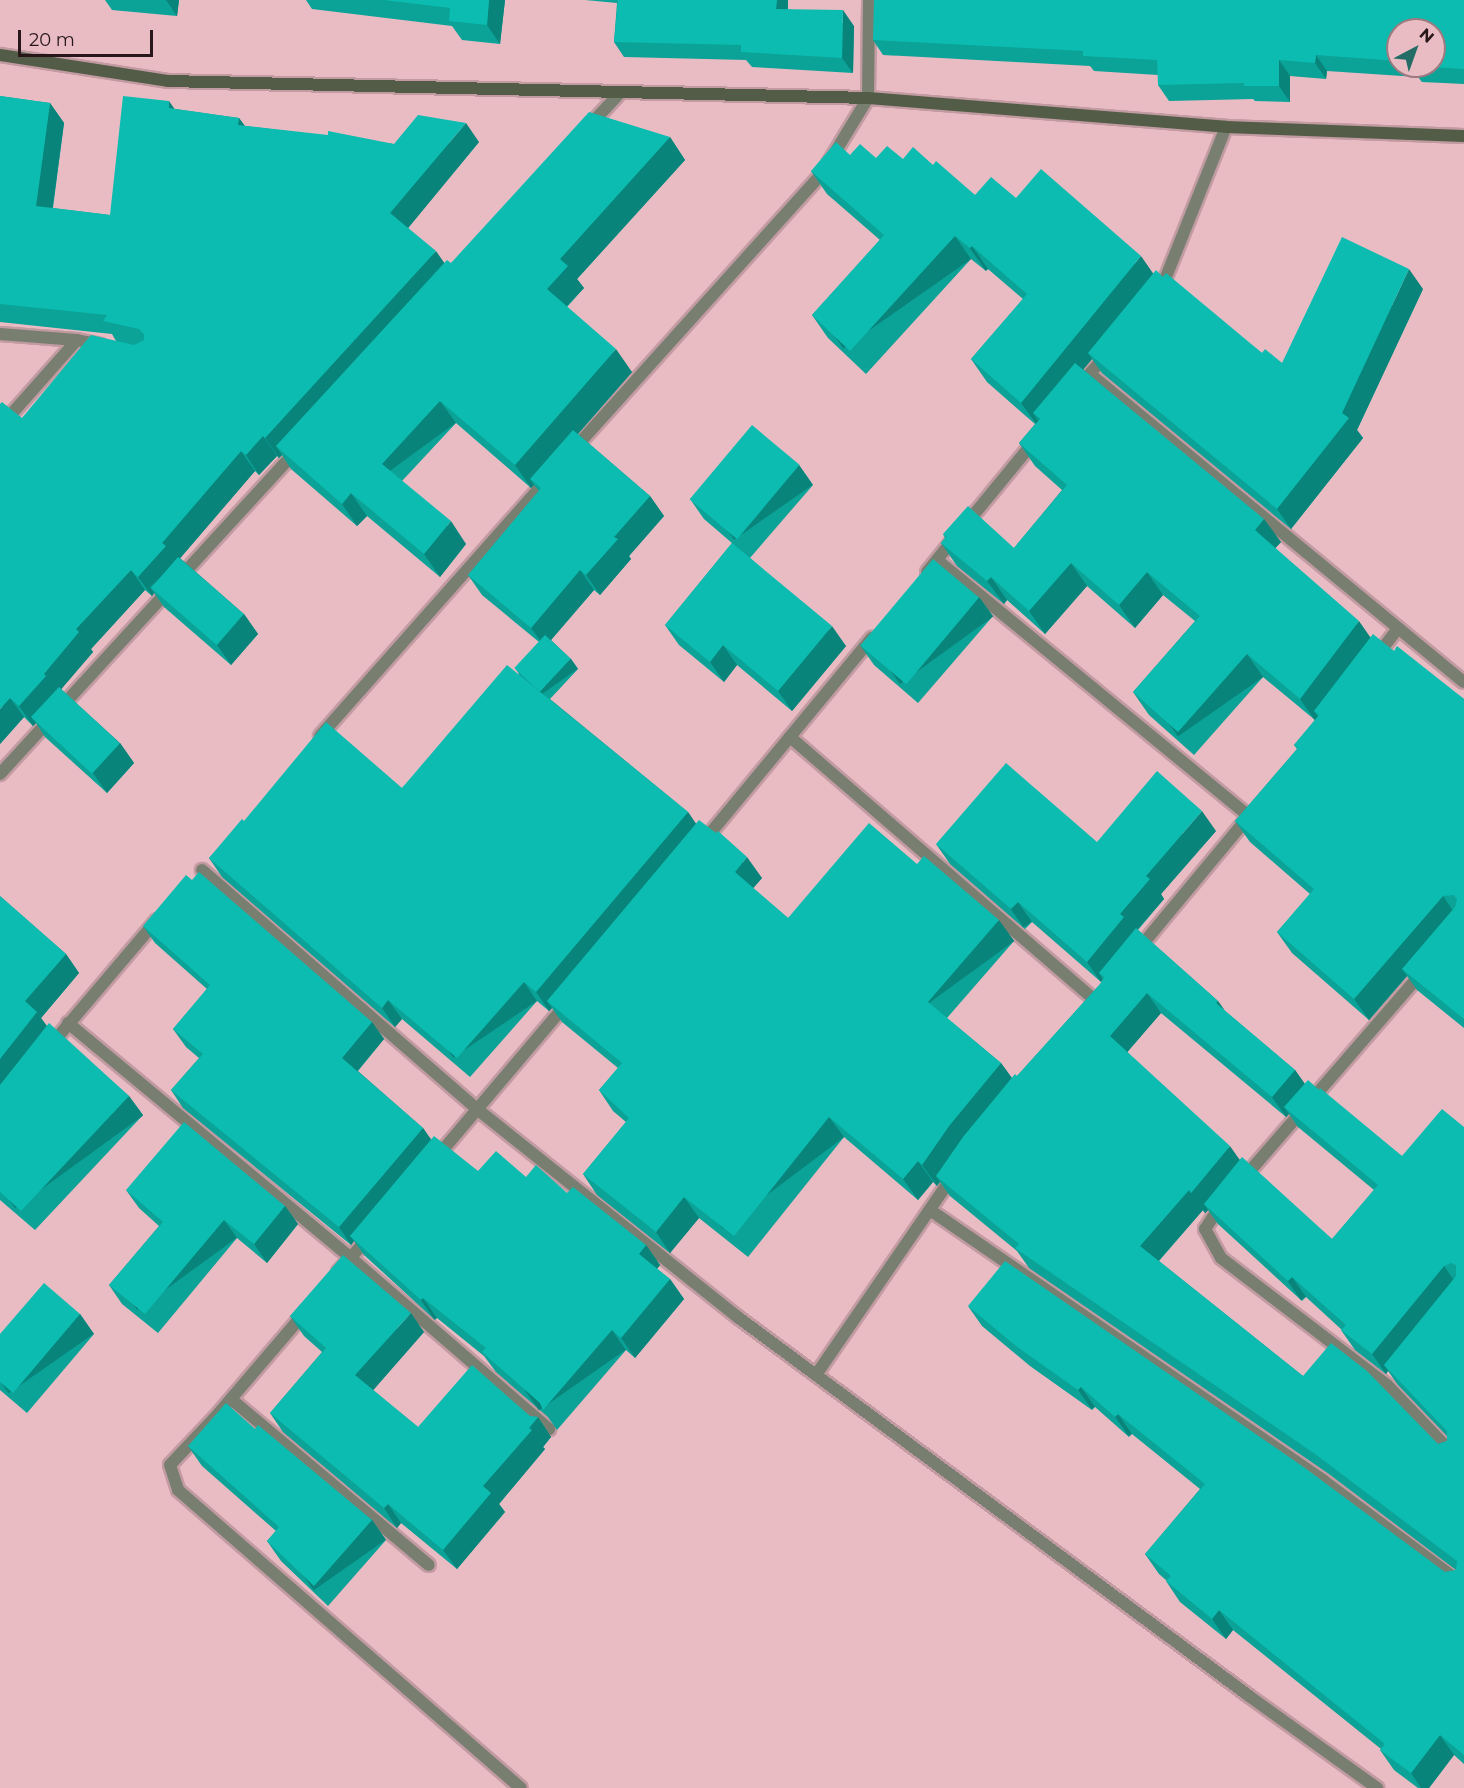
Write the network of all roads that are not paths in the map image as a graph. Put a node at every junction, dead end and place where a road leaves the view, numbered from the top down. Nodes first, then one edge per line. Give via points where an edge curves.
1 (869, 0) edge
2 (0, 55) edge
3 (618, 94) junction
4 (868, 98) junction
5 (1226, 127) junction
6 (1464, 136) edge
7 (579, 138) edge
8 (1155, 295) edge
9 (0, 334) edge
10 (77, 340) junction
11 (108, 347) edge
12 (1112, 347) edge
13 (1090, 374) junction
14 (1068, 400) edge
15 (0, 427) edge
16 (1046, 427) edge
17 (308, 437) edge
18 (937, 560) junction
19 (915, 586) edge
20 (1398, 628) junction
21 (878, 630) edge
22 (1371, 664) edge
23 (1464, 682) edge
24 (790, 737) junction
25 (313, 745) edge
26 (0, 774) edge
27 (694, 853) edge
28 (202, 870) dead end
29 (163, 914) edge
30 (1433, 959) edge
31 (1126, 963) edge
32 (575, 994) edge
33 (1096, 1000) edge
34 (68, 1023) junction
35 (41, 1057) edge
36 (477, 1109) junction
37 (963, 1162) edge
38 (425, 1170) edge
39 (930, 1210) junction
40 (373, 1232) edge
41 (351, 1258) junction
42 (328, 1284) edge
43 (314, 1302) edge
44 (816, 1375) junction
45 (231, 1399) junction
46 (549, 1430) dead end
47 (1455, 1456) edge
48 (429, 1565) dead end
49 (1464, 1584) edge
50 (521, 1788) edge
51 (1377, 1788) edge

1 - 4 street
2 - 3 street via 168,81
3 - 4 street
3 - 7 street
4 - 5 street
4 - 25 street via 823,172
5 - 6 street
5 - 8 street via 1163,286
9 - 10 street
10 - 11 street
10 - 15 street
12 - 13 street
13 - 14 street
13 - 20 street
16 - 18 street
17 - 26 street
18 - 19 street
18 - 31 street via 1253,812
20 - 22 street
20 - 23 street
21 - 24 street
24 - 27 street
24 - 33 street
28 - 36 street
29 - 34 street
30 - 47 street via 1218,1208 1205,1228 1221,1258 1391,1380
32 - 36 street
34 - 35 street
34 - 41 street
36 - 38 street
36 - 44 street
37 - 39 street
39 - 44 street
39 - 49 street via 1324,1481
40 - 41 street
41 - 42 street
41 - 46 street
43 - 45 street
44 - 51 street
45 - 48 street
45 - 50 street via 170,1465 178,1490

